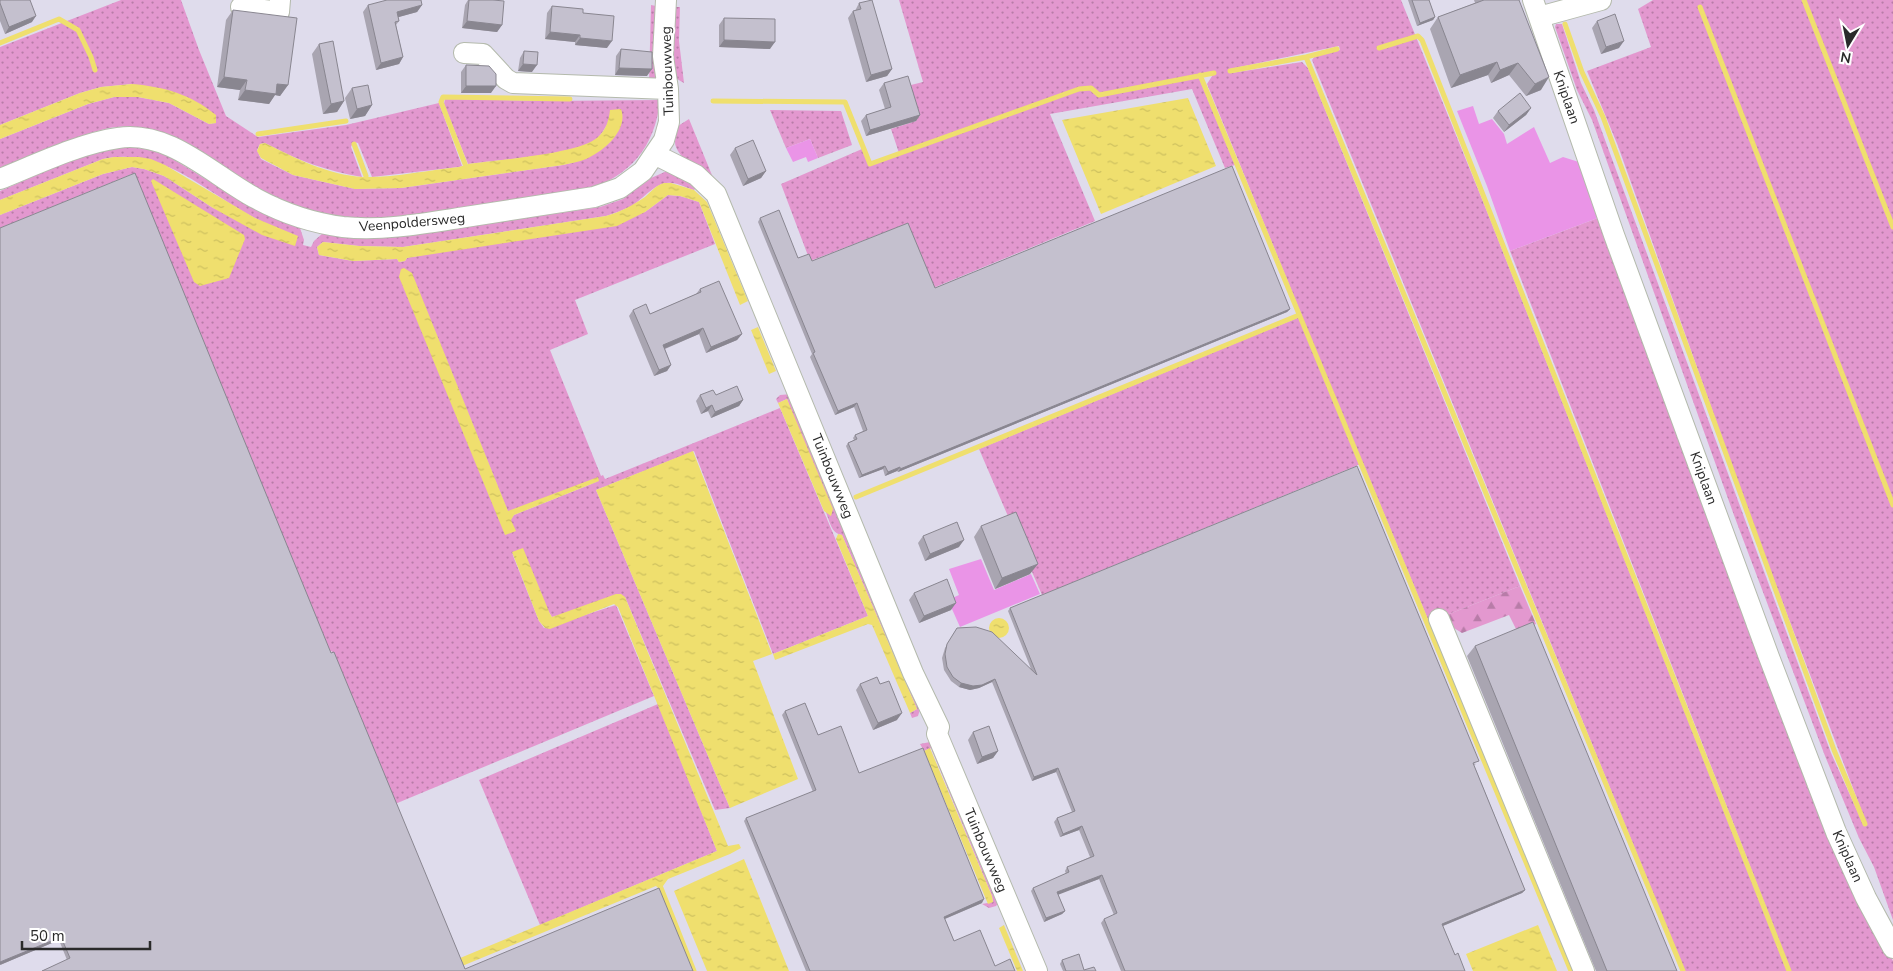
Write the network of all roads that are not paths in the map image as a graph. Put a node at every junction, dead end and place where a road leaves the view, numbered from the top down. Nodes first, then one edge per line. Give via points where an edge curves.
1 (280, 0) edge
2 (1601, 0) edge
3 (666, 1) edge
4 (241, 7) dead end
5 (1536, 8) edge
6 (464, 53) dead end
7 (668, 89) junction
8 (656, 155) junction
9 (0, 179) edge
10 (1439, 619) dead end
11 (1893, 948) edge
12 (1037, 971) edge
13 (1584, 971) edge

1 - 4 street via 278,12
2 - 5 street
3 - 7 street, Tuinbouwweg via 663,56
5 - 11 street, Kniplaan via 1614,235 1769,657 1836,832
6 - 7 street via 483,54 513,83
7 - 8 street, Tuinbouwweg via 669,122
8 - 9 street, Veenpoldersweg via 643,171 620,188 594,197 422,224 370,228 342,227 283,212 173,147 138,137 101,141
8 - 12 street, Tuinbouwweg via 696,175 716,194 913,672 939,727 937,734
10 - 13 street

